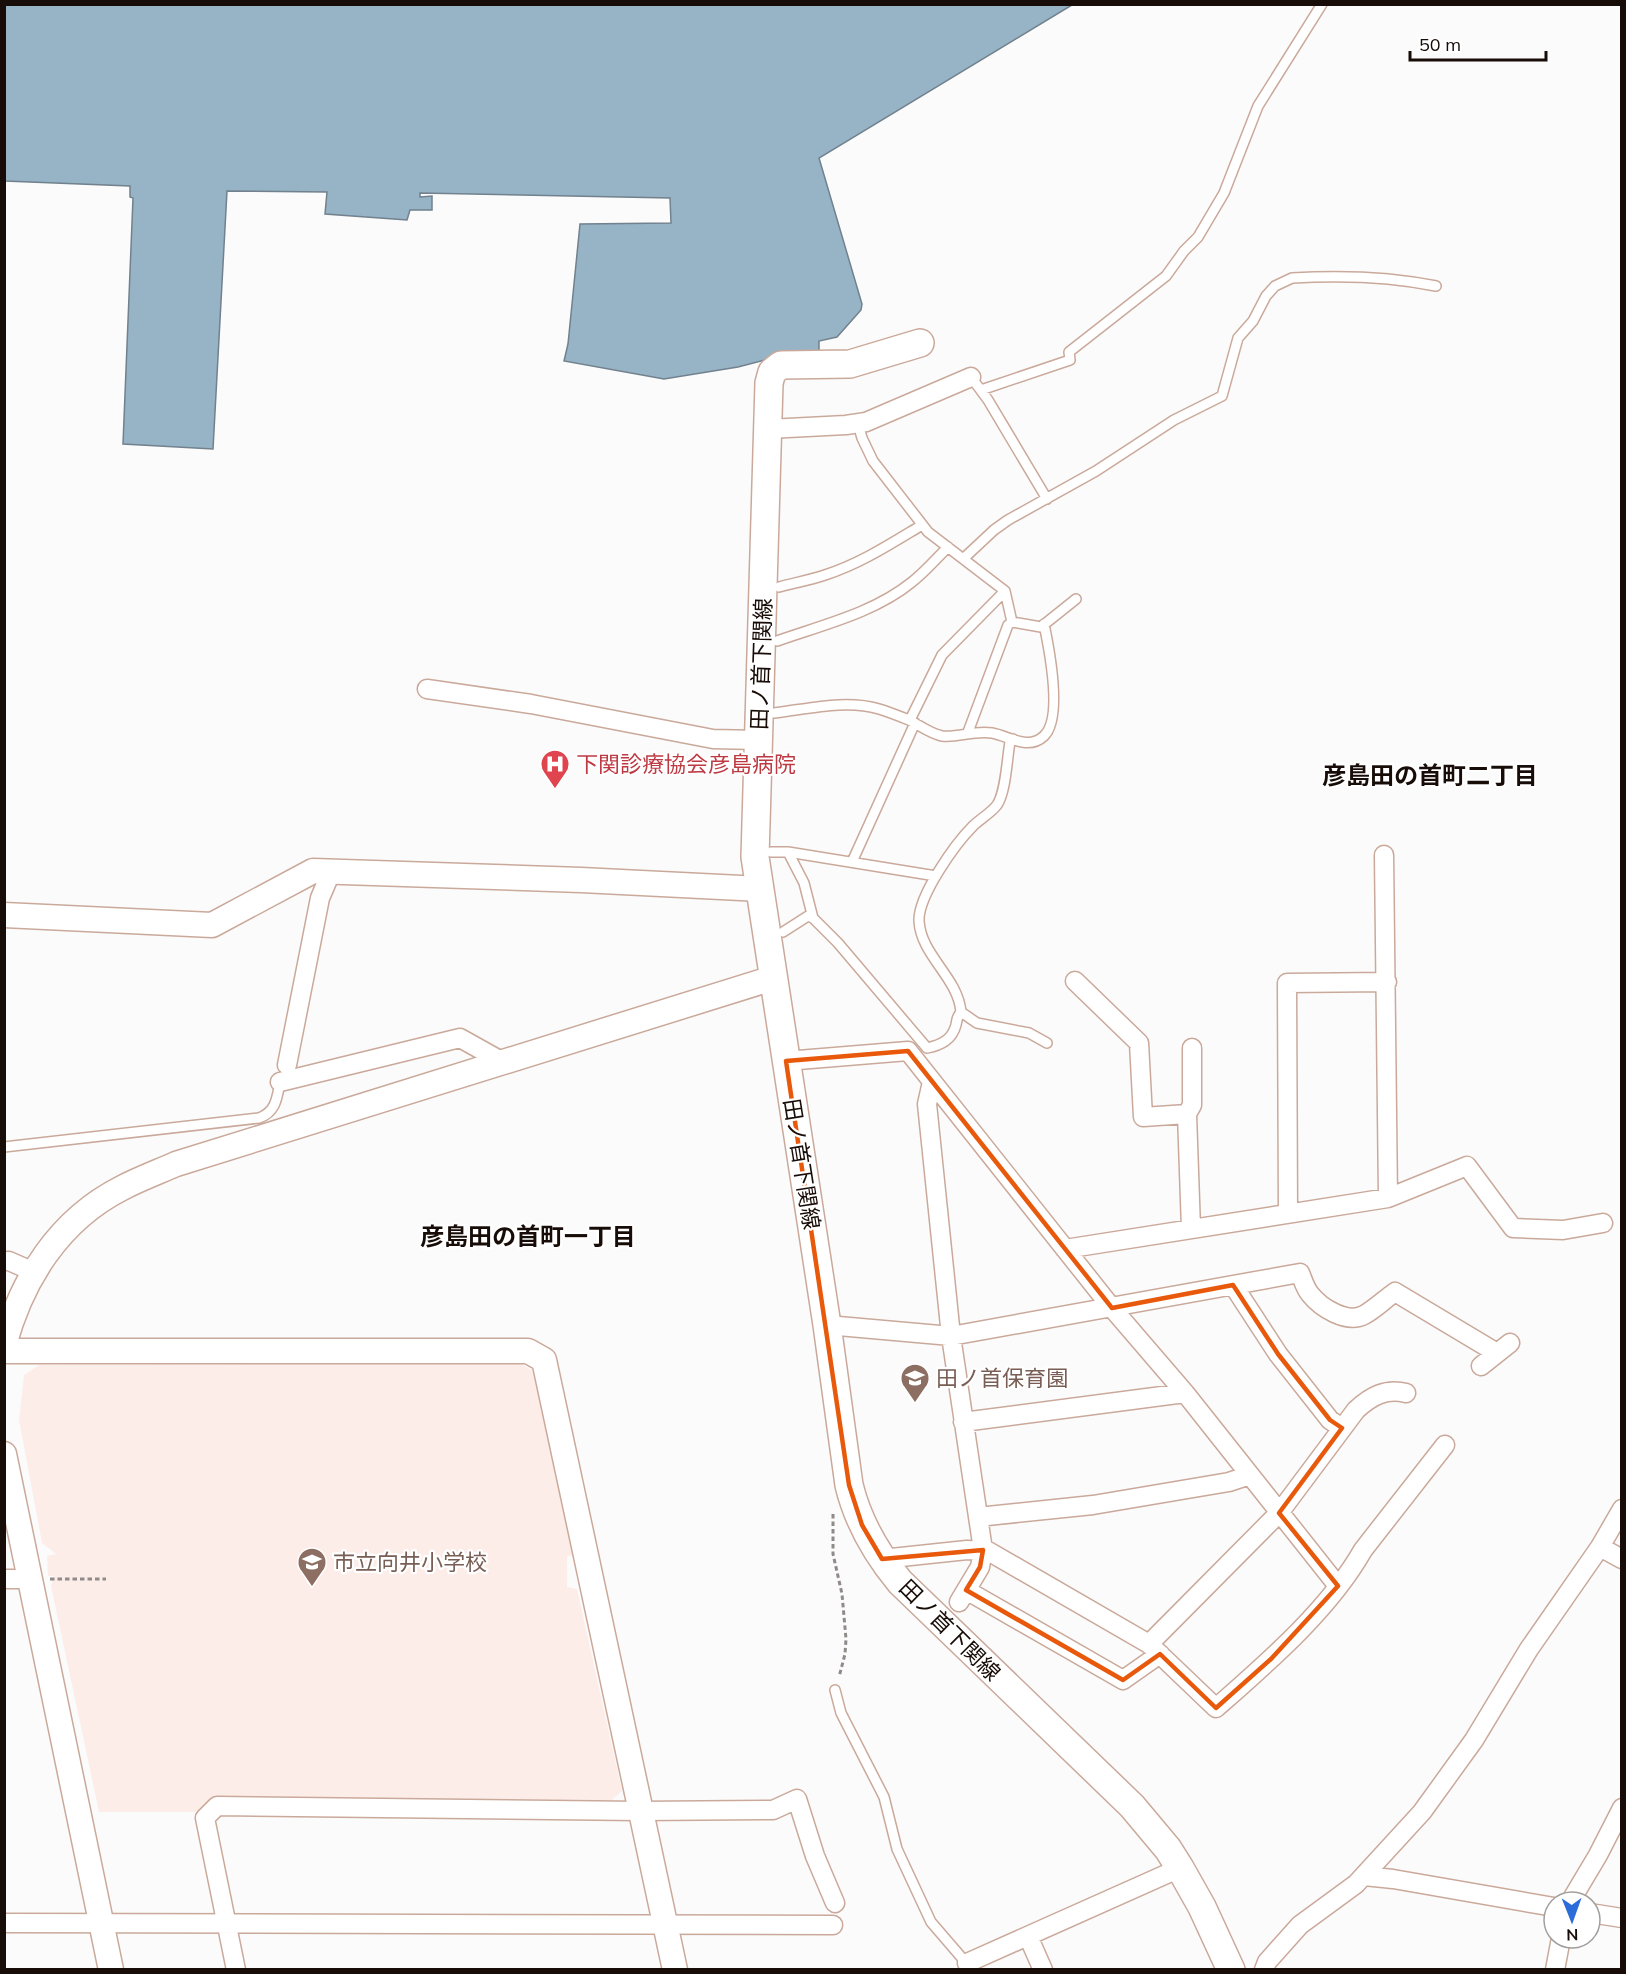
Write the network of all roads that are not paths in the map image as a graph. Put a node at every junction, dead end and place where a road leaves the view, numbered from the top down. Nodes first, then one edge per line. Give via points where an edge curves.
1 (1322, 4) edge
2 (1436, 286) dead end
3 (920, 343) dead end
4 (976, 384) junction
5 (858, 424) junction
6 (768, 429) junction
7 (1047, 499) junction
8 (922, 525) junction
9 (948, 547) junction
10 (963, 559) junction
11 (779, 587) dead end
12 (1005, 591) junction
13 (1076, 599) dead end
14 (1012, 622) junction
15 (1044, 624) junction
16 (777, 641) dead end
17 (427, 689) dead end
18 (774, 713) dead end
19 (912, 722) junction
20 (968, 732) junction
21 (1013, 739) junction
22 (759, 740) junction
23 (771, 852) dead end
24 (788, 852) junction
25 (1384, 855) dead end
26 (852, 862) junction
27 (332, 870) junction
28 (936, 876) junction
29 (761, 889) junction
30 (4, 915) edge
31 (813, 918) junction
32 (783, 932) dead end
33 (773, 978) junction
34 (1075, 981) dead end
35 (1387, 982) junction
36 (961, 1012) junction
37 (1047, 1043) dead end
38 (1192, 1048) dead end
39 (786, 1061) junction
40 (503, 1062) junction
41 (286, 1065) dead end
42 (932, 1082) junction
43 (279, 1083) joint
44 (1187, 1114) junction
45 (4, 1147) edge
46 (1388, 1198) junction
47 (1288, 1213) junction
48 (1603, 1223) dead end
49 (1191, 1229) junction
50 (1065, 1249) junction
51 (4, 1262) edge
52 (34, 1272) junction
53 (1233, 1285) junction
54 (1112, 1308) junction
55 (827, 1325) junction
56 (951, 1336) junction
57 (4, 1345) edge
58 (4, 1351) edge
59 (1481, 1366) dead end
60 (1185, 1393) junction
61 (1406, 1393) dead end
62 (963, 1422) junction
63 (1342, 1428) junction
64 (1445, 1446) dead end
65 (4, 1454) edge
66 (1250, 1475) junction
67 (1622, 1509) edge
68 (1279, 1513) junction
69 (978, 1516) junction
70 (1600, 1547) junction
71 (983, 1550) junction
72 (882, 1559) junction
73 (1622, 1559) edge
74 (4, 1579) edge
75 (30, 1579) junction
76 (1338, 1586) junction
77 (1155, 1649) junction
78 (835, 1690) road end
79 (1622, 1808) edge
80 (639, 1811) junction
81 (1180, 1868) junction
82 (1364, 1876) junction
83 (1577, 1890) edge
84 (835, 1903) dead end
85 (1542, 1905) edge
86 (1602, 1915) edge
87 (1622, 1918) edge
88 (4, 1923) edge
89 (101, 1924) junction
90 (227, 1924) junction
91 (664, 1924) junction
92 (833, 1925) dead end
93 (1028, 1936) junction
94 (1559, 1950) edge
95 (969, 1966) edge
96 (111, 1970) edge
97 (237, 1970) edge
98 (675, 1970) edge
99 (1043, 1970) edge
100 (1231, 1970) edge
101 (1264, 1970) edge
102 (1555, 1970) edge

1 - 4 lane via 1258,105 1224,194 1198,237 1166,276 1069,352 1070,360
2 - 7 lane via 1369,276 1283,281 1266,296 1253,321 1238,338 1222,396 1174,420
3 - 6 main road, 田ノ首下関線 via 850,364 782,365 772,372 769,383
4 - 5 street
4 - 7 lane
5 - 6 street
5 - 8 lane via 873,461
6 - 22 main road, 田ノ首下関線
7 - 10 lane via 994,530
8 - 9 lane
8 - 11 lane via 827,574
9 - 10 lane
9 - 16 lane via 911,583 892,595
10 - 12 lane
12 - 14 lane
12 - 19 lane via 942,655
13 - 15 lane
14 - 15 lane via 1041,627
14 - 20 lane
15 - 21 lane via 1053,674 1048,730 1043,737 1027,743
17 - 22 street via 531,704 713,739
18 - 19 lane via 860,704
19 - 20 lane via 940,736
19 - 26 lane
20 - 21 lane
21 - 28 lane via 997,806 960,841
22 - 29 main road, 田ノ首下関線 via 756,857
23 - 24 lane
24 - 26 lane
24 - 31 lane via 804,883
25 - 35 street
26 - 28 lane
27 - 29 street
27 - 30 street via 313,871 212,925
27 - 41 street via 320,898
28 - 36 lane via 920,910 919,922 933,957 959,998
29 - 33 main road, 田ノ首下関線
31 - 32 lane via 808,916
31 - 36 lane via 927,1048 949,1039
33 - 39 main road, 田ノ首下関線
33 - 40 street
34 - 44 street via 1139,1043 1143,1117
35 - 46 street
35 - 47 street via 1287,983
36 - 37 lane via 977,1023 1029,1033
38 - 44 street via 1192,1105
39 - 42 street via 908,1051
39 - 55 main road, 田ノ首下関線
40 - 43 street via 460,1038
40 - 52 street via 176,1164 120,1189 86,1212 63,1234
42 - 50 street
42 - 56 street via 927,1104
43 - 45 lane via 275,1106 260,1118
44 - 49 street
46 - 47 street
46 - 48 street via 1467,1166 1513,1228 1563,1230
47 - 49 street
49 - 50 street
50 - 54 street
51 - 52 street
52 - 57 street via 25,1286
53 - 54 street
53 - 59 street via 1300,1273 1311,1297 1350,1318 1364,1315 1395,1292 1504,1348
53 - 63 street via 1278,1354 1330,1420
54 - 56 street
54 - 60 street
55 - 56 street
55 - 72 main road, 田ノ首下関線 via 851,1492 862,1525
56 - 62 street
58 - 80 street via 528,1352 544,1360
60 - 62 street
60 - 66 street
61 - 63 street via 1388,1390 1370,1398
62 - 69 street
63 - 68 street
64 - 76 street
65 - 75 street
66 - 68 street
66 - 69 street via 1093,1505
67 - 70 street
68 - 76 street
68 - 77 street
69 - 71 street
70 - 73 street
70 - 82 street via 1529,1649 1474,1740 1422,1812
71 - 72 street
71 - 77 street
71 - 77 street via 980,1567 962,1596 1123,1680
72 - 81 main road, 田ノ首下関線 via 931,1613 1132,1806
74 - 75 street
75 - 89 street
76 - 77 street via 1271,1659 1216,1708
78 - 95 lane via 844,1720 884,1797 897,1849 931,1922
79 - 83 street
80 - 84 street via 773,1810 797,1799 814,1856
80 - 90 street via 217,1806 205,1818
80 - 91 street
81 - 93 street
81 - 100 main road, 田ノ首下関線
82 - 85 street
82 - 101 street via 1300,1925
86 - 87 street
88 - 89 street
89 - 90 street
89 - 96 street
90 - 91 street
90 - 97 street
91 - 92 street
91 - 98 street
93 - 95 street
93 - 99 street
94 - 102 street

